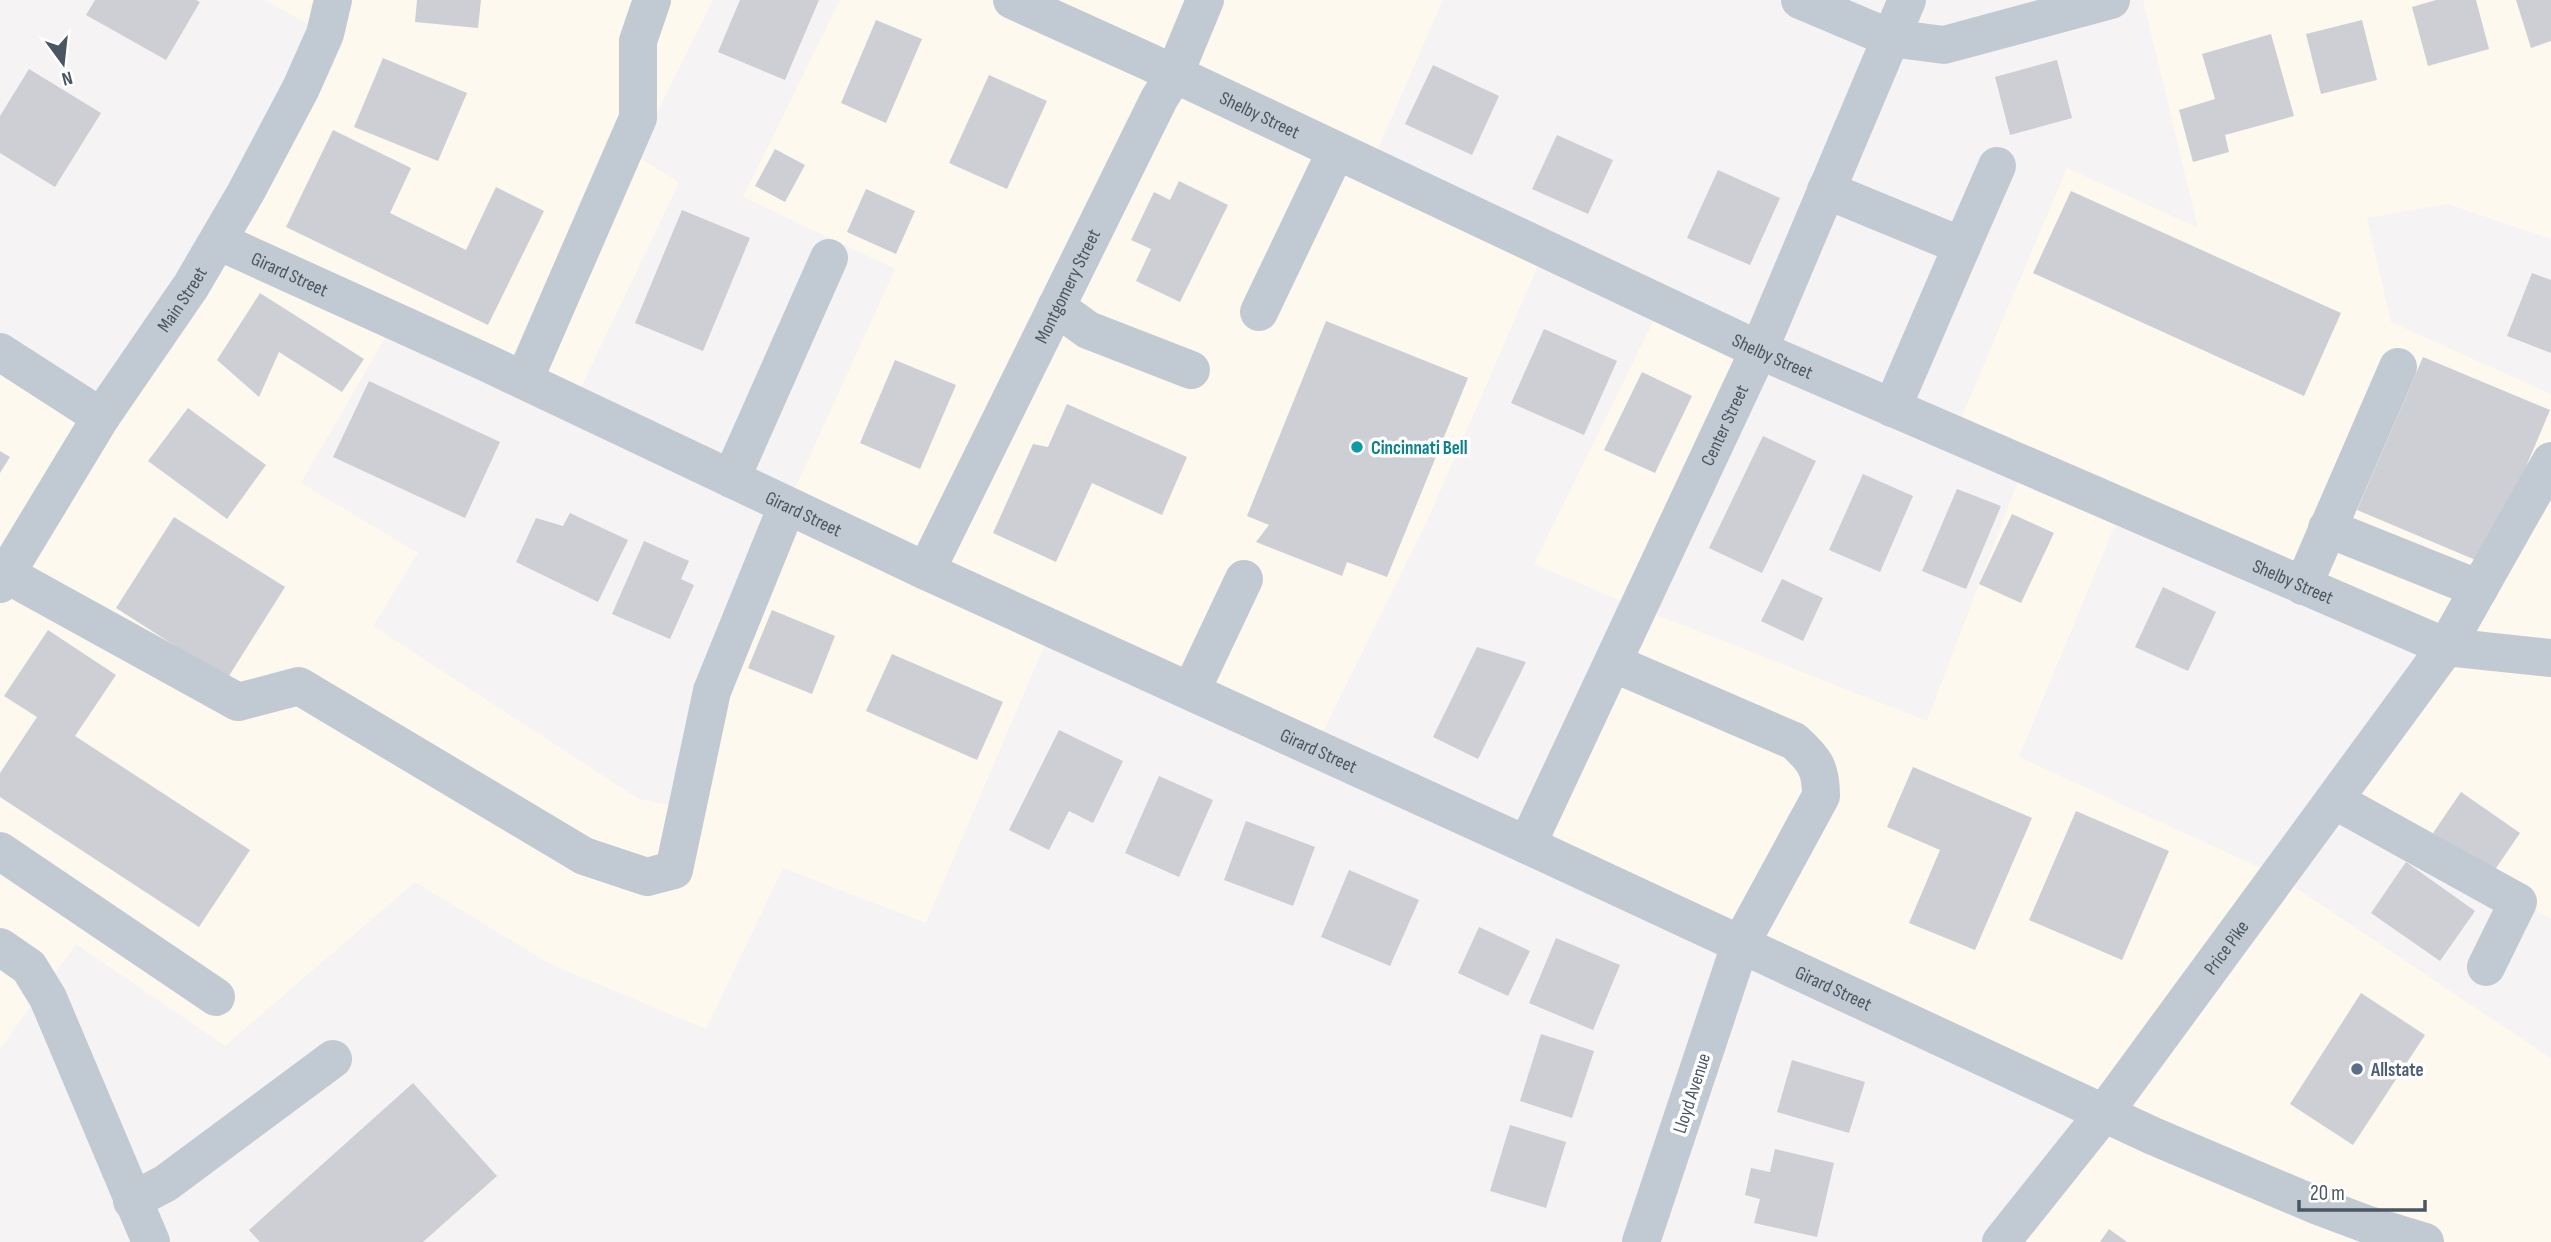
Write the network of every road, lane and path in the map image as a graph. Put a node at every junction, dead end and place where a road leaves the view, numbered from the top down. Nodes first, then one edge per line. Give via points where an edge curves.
1 (333, 0) edge
2 (652, 0) edge
3 (1012, 0) edge
4 (1205, 0) edge
5 (1800, 0) edge
6 (1907, 0) edge
7 (2111, 0) edge
8 (1890, 38) junction
9 (1174, 75) junction
10 (1336, 151) junction
11 (1997, 166) dead end
12 (1826, 190) junction
13 (218, 241) junction
14 (1962, 246) junction
15 (829, 258) dead end
16 (1056, 307) junction
17 (1259, 312) dead end
18 (1759, 350) junction
19 (0, 352) edge
20 (2398, 367) dead end
21 (1191, 370) dead end
22 (524, 380) junction
23 (1892, 408) junction
24 (101, 417) junction
25 (2551, 461) edge
26 (731, 479) junction
27 (787, 506) junction
28 (2327, 528) junction
29 (926, 571) junction
30 (3, 579) edge
31 (1244, 579) dead end
32 (2303, 586) junction
33 (2479, 589) junction
34 (2446, 647) junction
35 (2551, 658) edge
36 (1613, 663) junction
37 (1191, 691) junction
38 (2334, 800) junction
39 (1527, 845) junction
40 (0, 851) edge
41 (1740, 945) junction
42 (1, 950) edge
43 (2486, 967) dead end
44 (216, 998) dead end
45 (333, 1059) dead end
46 (2104, 1113) junction
47 (132, 1201) junction
48 (150, 1242) edge
49 (1641, 1242) edge
50 (2001, 1242) edge
51 (2425, 1242) edge

1 - 13 street, Main Street via 325,34 301,88
2 - 22 street via 638,41 638,118
3 - 9 street, Shelby Street
4 - 9 street, Montgomery Street
5 - 8 street
6 - 8 street, Center Street
7 - 8 street via 1944,45
8 - 12 street, Center Street
9 - 10 street, Shelby Street
9 - 16 street, Montgomery Street
10 - 17 street
10 - 18 street, Shelby Street
11 - 14 street
12 - 14 street
12 - 18 street, Center Street
13 - 22 street, Girard Street
13 - 24 street, Main Street
14 - 23 street
15 - 26 street
16 - 21 street via 1088,330
16 - 29 street, Montgomery Street
18 - 23 street, Shelby Street
18 - 36 street, Center Street
19 - 24 street
20 - 28 street
22 - 26 street, Girard Street
23 - 32 street, Shelby Street
24 - 30 street, Main Street
25 - 33 street, Price Pike
26 - 27 street, Girard Street
27 - 29 street, Girard Street
27 - 30 street via 712,691 674,870 647,877 584,856 299,686 238,702
28 - 32 street
28 - 33 street
29 - 37 street, Girard Street
31 - 37 street
32 - 34 street, Shelby Street
33 - 34 street, Price Pike
34 - 35 street, Shelby Street
34 - 38 street, Price Pike
36 - 39 street, Center Street
36 - 41 street, Lloyd Avenue via 1794,741 1812,757 1821,775 1821,796
37 - 39 street, Girard Street
38 - 43 street via 2518,902
38 - 46 street, Price Pike
39 - 41 street, Girard Street
40 - 44 street
41 - 46 street, Girard Street
41 - 49 street, Lloyd Avenue
42 - 47 street via 29,967 48,998
45 - 47 street via 166,1183
46 - 50 street, Price Pike
46 - 51 street, Girard Street via 2318,1206
47 - 48 street

